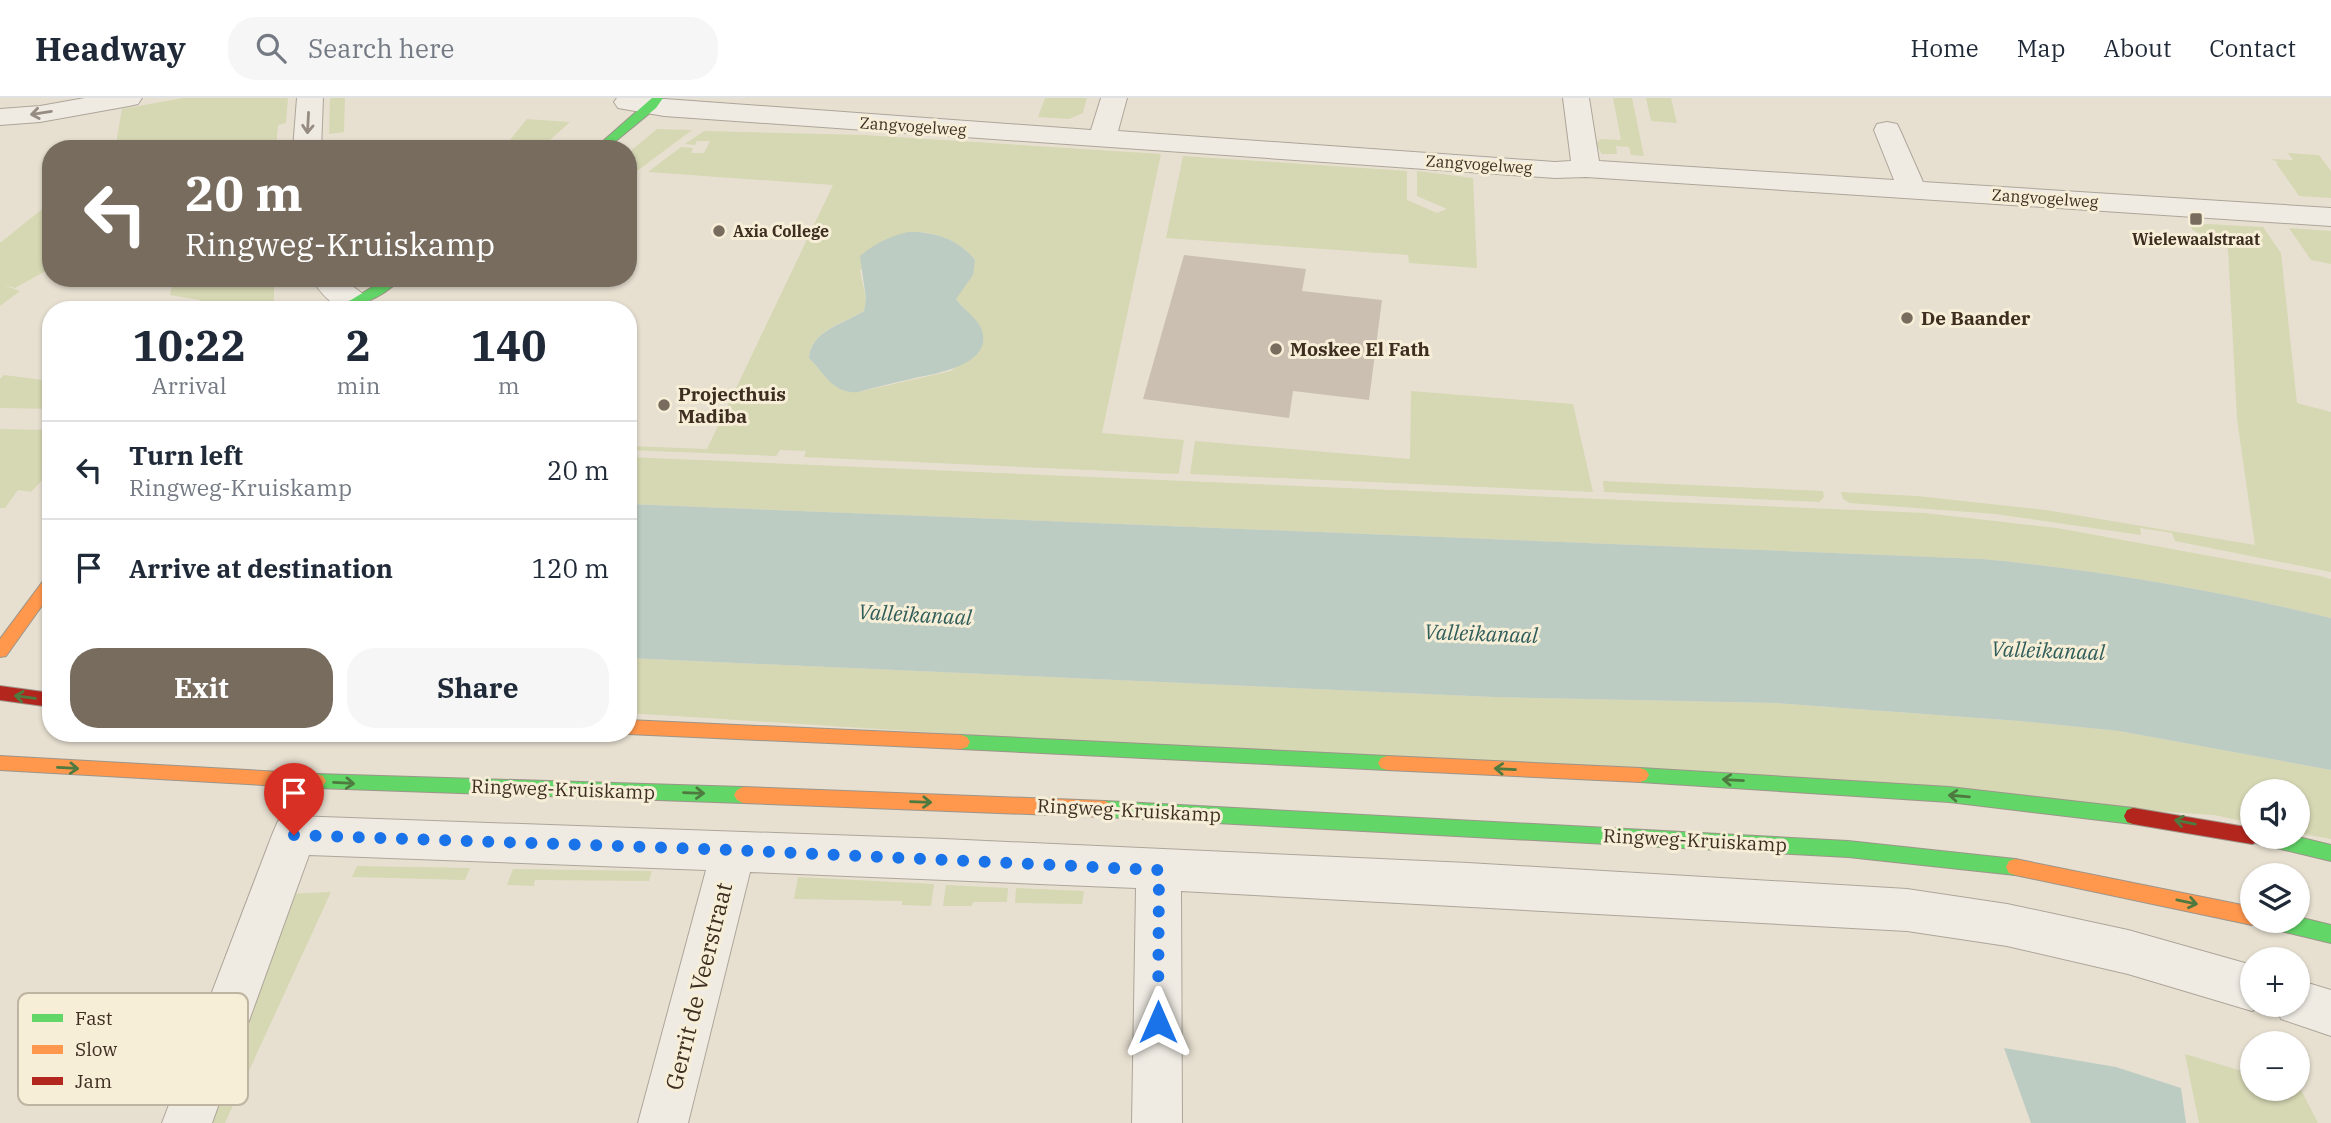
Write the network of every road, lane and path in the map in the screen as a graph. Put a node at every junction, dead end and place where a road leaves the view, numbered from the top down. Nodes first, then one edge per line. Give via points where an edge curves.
1 (129, 98) edge
2 (310, 98) edge
3 (1114, 98) edge
4 (1576, 98) edge
5 (642, 101) edge
6 (0, 117) edge
7 (1887, 130) dead end
8 (1102, 139) junction
9 (308, 140) edge
10 (593, 140) edge
11 (607, 140) edge
12 (1586, 169) junction
13 (1912, 189) junction
14 (2331, 217) edge
15 (380, 287) edge
16 (356, 301) edge
17 (42, 593) edge
18 (0, 651) edge
19 (0, 693) edge
20 (42, 699) edge
21 (637, 727) edge
22 (0, 763) edge
23 (2240, 833) edge
24 (2310, 848) edge
25 (733, 850) junction
26 (2331, 853) edge
27 (1159, 870) junction
28 (2240, 913) edge
29 (2310, 929) edge
30 (2331, 934) edge
31 (2240, 985) edge
32 (235, 993) edge
33 (2310, 1007) edge
34 (2331, 1013) edge
35 (194, 1105) edge
36 (187, 1123) edge
37 (663, 1123) edge
38 (1157, 1123) edge

1 -> 6 street
2 -> 9 street
3 - 8 street
4 - 12 street
5 - 8 street, Zangvogelweg
5 - 10 main road
5 - 11 main road
7 - 13 street
8 - 12 street, Zangvogelweg
12 - 13 street, Zangvogelweg
13 - 14 street, Zangvogelweg
15 - 16 main road
17 - 18 main road
20 -> 19 main road
23 -> 21 main road via 2178,820 2029,801 1801,783
22 -> 28 main road, Ringweg-Kruiskamp via 360,783 1165,811 1847,849 2029,869
24 - 26 main road
25 - 27 street
25 - 32 street via 294,835
25 - 37 street, Gerrit de Veerstraat
27 - 31 street via 1906,910 2007,925 2115,949
27 - 38 street
29 - 30 main road
33 - 34 street
35 - 36 street

